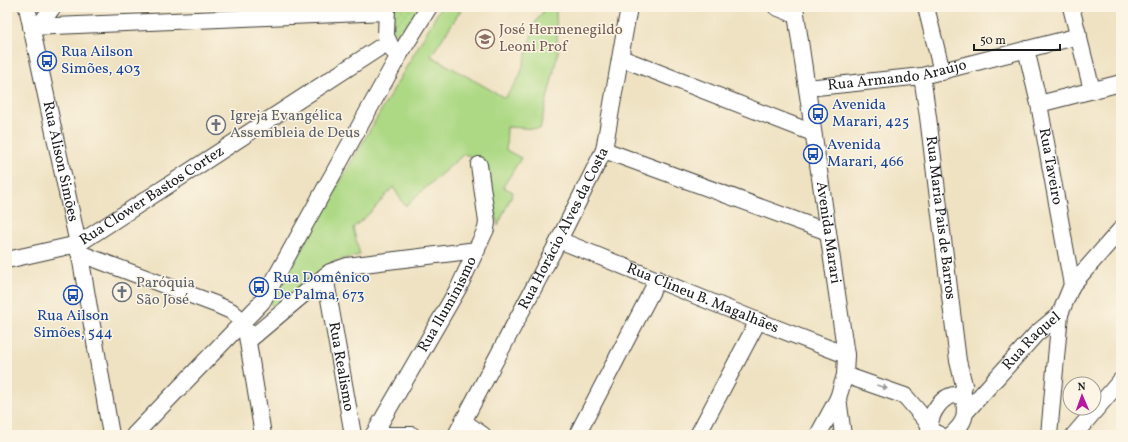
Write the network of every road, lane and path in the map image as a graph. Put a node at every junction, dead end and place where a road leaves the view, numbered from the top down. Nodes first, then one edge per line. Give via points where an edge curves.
1 (27, 7) edge
2 (53, 7) edge
3 (429, 7) edge
4 (629, 7) edge
5 (776, 7) edge
6 (926, 7) edge
7 (1071, 7) edge
8 (387, 10) edge
9 (796, 11) edge
10 (34, 27) junction
11 (1079, 36) junction
12 (388, 42) junction
13 (1026, 49) junction
14 (398, 56) junction
15 (621, 58) junction
16 (942, 72) junction
17 (922, 76) junction
18 (1121, 83) edge
19 (807, 88) junction
20 (1092, 90) junction
21 (1039, 104) junction
22 (813, 133) junction
23 (604, 150) junction
24 (479, 165) dead end
25 (1121, 229) edge
26 (828, 232) junction
27 (559, 240) junction
28 (79, 249) junction
29 (477, 250) junction
30 (7, 260) edge
31 (325, 276) junction
32 (658, 280) junction
33 (1072, 285) junction
34 (1060, 314) junction
35 (758, 321) junction
36 (244, 322) junction
37 (248, 340) junction
38 (846, 355) junction
39 (845, 374) junction
40 (997, 377) junction
41 (1121, 380) edge
42 (958, 395) junction
43 (838, 398) junction
44 (965, 413) junction
45 (464, 421) junction
46 (931, 431) edge
47 (110, 435) edge
48 (134, 435) edge
49 (263, 435) edge
50 (353, 435) edge
51 (373, 435) edge
52 (412, 435) edge
53 (456, 435) edge
54 (483, 435) edge
55 (577, 435) edge
56 (698, 435) edge
57 (818, 435) edge
58 (843, 435) edge
59 (951, 435) edge
60 (1048, 435) edge
61 (1074, 435) edge

1 - 10 street, Rua Alison Simões
2 - 10 street
3 - 14 street
4 - 15 street, Rua Horácio Alves da Costa
5 - 9 street
6 - 16 street
7 - 11 street
8 - 10 street
8 - 12 street via 385,26
9 - 19 street, Avenida Marari
10 - 28 street, Rua Alison Simões
11 - 13 street, Rua Armando Araújo
11 - 20 street
12 - 14 street
12 - 28 street, Rua Clower Bastos Cortez
13 - 16 street, Rua Armando Araújo
13 - 21 street, Rua Taveiro
14 - 36 street via 262,302
15 - 22 street
15 - 23 street, Rua Horácio Alves da Costa
16 - 17 street, Rua Armando Araújo
17 - 19 street, Rua Armando Araújo
17 - 42 street, Rua Maria Pais de Barros via 958,361
18 - 20 street
19 - 22 street, Avenida Marari
20 - 21 street
21 - 33 street, Rua Taveiro
22 - 26 street, Avenida Marari
23 - 26 street
23 - 27 street, Rua Horácio Alves da Costa
24 - 29 street, Rua Iluminismo via 487,222
25 - 33 street, Rua Raquel
26 - 38 street, Avenida Marari
27 - 32 street, Rua Clineu B. Magalhães
27 - 45 street, Rua Horácio Alves da Costa
28 - 30 street, Rua Clower Bastos Cortez
28 - 36 street via 231,311
28 - 47 street, Rua Alison Simões
29 - 31 street via 347,266
29 - 51 street, Rua Iluminismo via 438,325
31 - 37 street
31 - 50 street, Rua Realismo
32 - 35 street, Rua Clineu B. Magalhães
32 - 55 street
33 - 34 street, Rua Raquel
34 - 40 street, Rua Raquel via 1036,334
34 - 60 street
35 - 38 street, Rua Clineu B. Magalhães
35 - 56 street
36 - 37 street
36 - 48 street
37 - 49 street
38 - 39 street, Avenida Marari
39 - 43 street, Avenida Marari
39 -> 46 street via 905,396
40 - 42 street, Rua Raquel
40 - 44 street, Rua Raquel
41 - 61 street
42 - 44 street, Rua Maria Pais de Barros
42 - 46 street, Rua Raquel via 940,401
43 - 57 street
43 - 58 street, Avenida Marari
44 - 59 street via 962,426
45 - 53 street, Rua Horácio Alves da Costa
45 - 54 street
51 - 52 street

